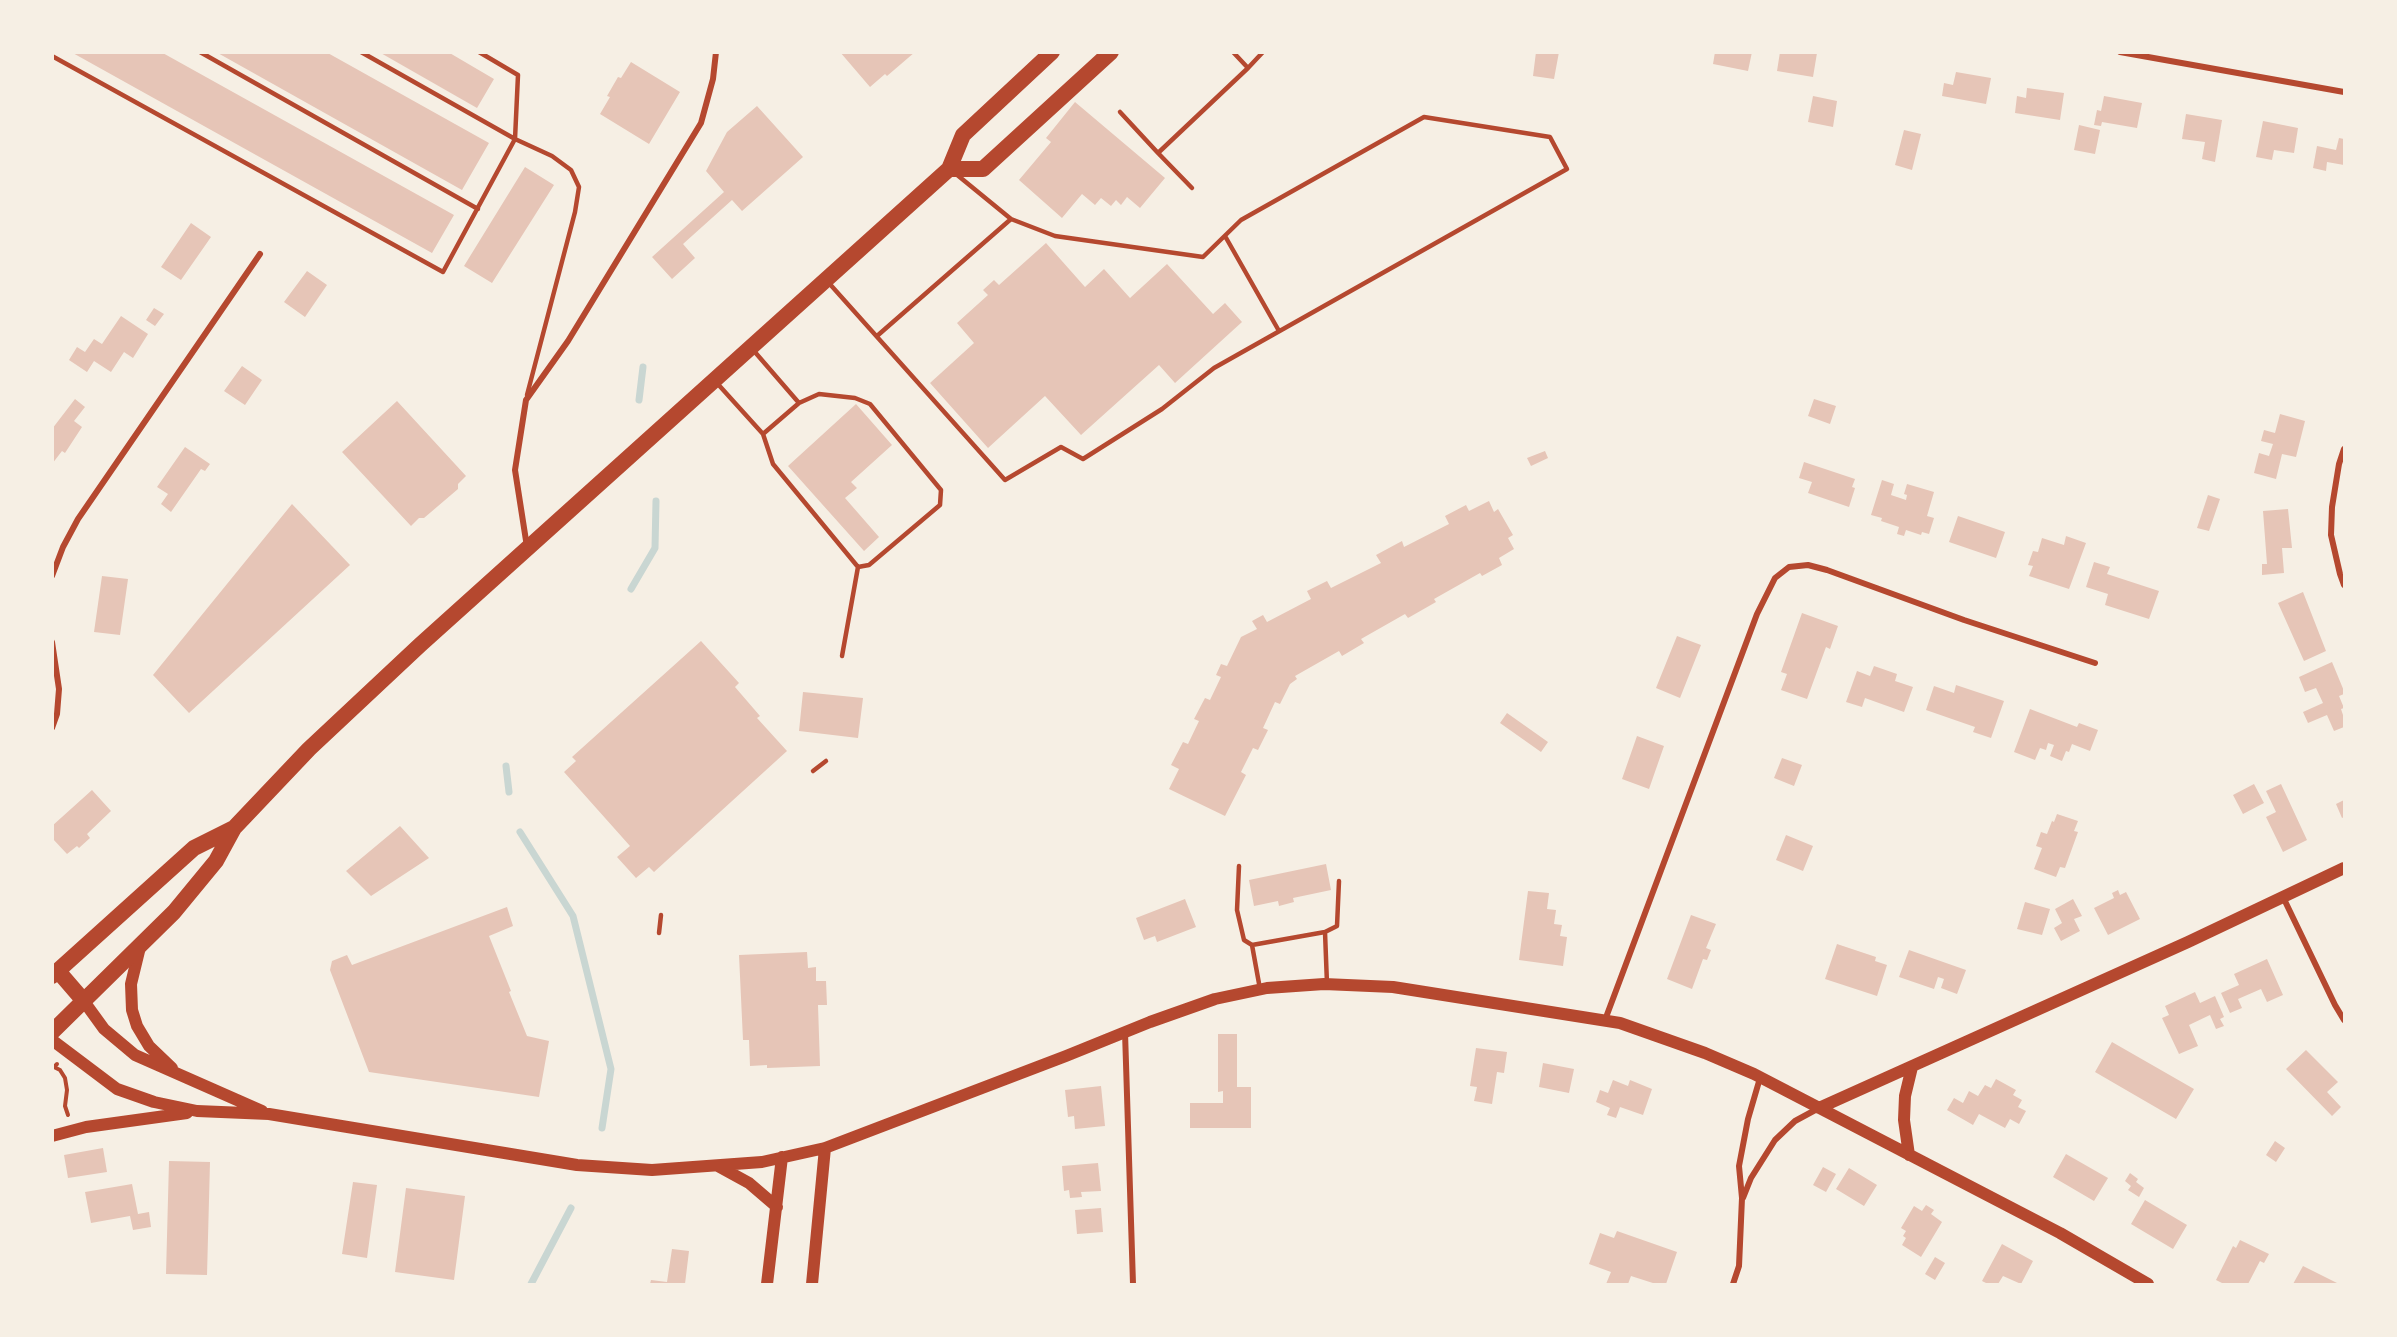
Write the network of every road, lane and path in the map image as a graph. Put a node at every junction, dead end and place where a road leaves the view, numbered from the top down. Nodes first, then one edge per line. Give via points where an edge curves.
1 (200, 52) edge
2 (361, 52) edge
3 (479, 52) edge
4 (716, 52) edge
5 (1052, 52) edge
6 (1111, 52) edge
7 (1233, 52) edge
8 (1263, 52) edge
9 (2120, 52) edge
10 (52, 56) edge
11 (1248, 68) junction
12 (2344, 92) edge
13 (1120, 112) dead end
14 (515, 139) junction
15 (1158, 153) junction
16 (949, 169) junction
17 (1192, 188) dead end
18 (478, 209) junction
19 (1011, 219) junction
20 (1225, 236) junction
21 (260, 254) dead end
22 (826, 279) junction
23 (1279, 331) junction
24 (877, 336) junction
25 (751, 347) junction
26 (715, 380) junction
27 (526, 400) junction
28 (799, 403) junction
29 (763, 434) junction
30 (2344, 449) edge
31 (527, 550) junction
32 (858, 567) junction
33 (52, 576) edge
34 (2344, 585) edge
35 (52, 642) edge
36 (842, 656) dead end
37 (2095, 663) dead end
38 (52, 728) edge
39 (826, 761) dead end
40 (813, 771) dead end
41 (234, 828) junction
42 (1239, 866) dead end
43 (2344, 868) edge
44 (1339, 881) dead end
45 (2283, 897) junction
46 (661, 915) dead end
47 (1325, 932) junction
48 (660, 933) dead end
49 (1252, 945) junction
50 (140, 946) junction
51 (55, 973) edge
52 (1327, 984) junction
53 (1260, 989) junction
54 (83, 1000) junction
55 (1605, 1020) junction
56 (2344, 1020) edge
57 (52, 1032) edge
58 (1125, 1032) junction
59 (52, 1040) edge
60 (1912, 1066) junction
61 (54, 1067) dead end
62 (179, 1075) junction
63 (1760, 1078) junction
64 (1819, 1108) junction
65 (197, 1112) junction
66 (269, 1114) junction
67 (69, 1119) dead end
68 (52, 1136) edge
69 (825, 1148) junction
70 (1909, 1155) junction
71 (782, 1158) junction
72 (717, 1165) junction
73 (1742, 1198) junction
74 (777, 1207) junction
75 (767, 1284) edge
76 (812, 1284) edge
77 (1133, 1284) edge
78 (1733, 1284) edge
79 (2148, 1284) edge

1 - 18 lane
2 - 14 lane
3 - 14 lane via 518,75
4 - 27 street via 701,123 568,341
5 - 16 highway via 963,135
6 - 16 highway via 983,169
7 - 11 lane
8 - 11 lane
9 - 12 street
10 - 18 lane via 443,272
11 - 15 lane
13 - 15 lane
14 - 18 lane
14 - 27 lane via 552,156 570,170 579,188
15 - 17 lane
16 - 19 lane
16 - 22 highway
19 - 20 lane via 1055,236 1203,257
19 - 24 lane
20 - 23 lane
20 - 23 lane via 1241,220 1424,117 1550,137 1567,169
21 - 33 street via 78,519
22 - 24 lane
22 - 25 highway
23 - 24 lane via 1214,368 1162,409 1083,459 1061,447 1005,480
25 - 26 highway
25 - 28 lane
26 - 29 lane
26 - 31 highway
27 - 31 street via 515,470
28 - 29 lane
28 - 32 lane via 819,394 855,398 870,404 941,490 940,506 870,565
29 - 32 lane via 773,464
30 - 34 street via 2332,507 2331,535
31 - 41 highway via 364,696
32 - 36 lane
35 - 38 street via 59,689
37 - 55 street via 1827,570 1808,565 1789,567 1775,578 1757,614
39 - 40 lane
41 - 50 highway via 216,861
41 - 51 highway via 194,848
42 - 49 lane via 1237,910 1244,940
43 - 45 main road
44 - 47 lane via 1337,926
45 - 56 street
45 - 60 main road
46 - 48 lane
47 - 49 lane
47 - 52 lane
49 - 53 lane
50 - 54 highway
50 - 62 main road via 131,984 132,1010 149,1046
51 - 54 highway
52 - 53 main road
52 - 55 main road via 1393,987
53 - 58 main road via 1215,999
54 - 57 highway
54 - 62 main road via 104,1029 135,1055
55 - 63 main road via 1705,1053
58 - 69 main road
58 - 77 street
59 - 65 main road via 117,1089
60 - 64 main road
60 - 70 main road via 1904,1119
61 - 67 path via 65,1078
62 - 66 main road
63 - 64 main road
63 - 73 street via 1739,1166
64 - 70 main road
64 - 73 street via 1795,1121 1775,1140
65 - 66 main road
65 - 68 main road via 129,1120
66 - 72 main road via 577,1164 652,1170
69 - 71 main road
69 - 76 main road
70 - 79 main road via 2060,1233
71 - 72 main road
71 - 74 main road
72 - 74 main road
73 - 78 street via 1738,1266
74 - 75 main road

